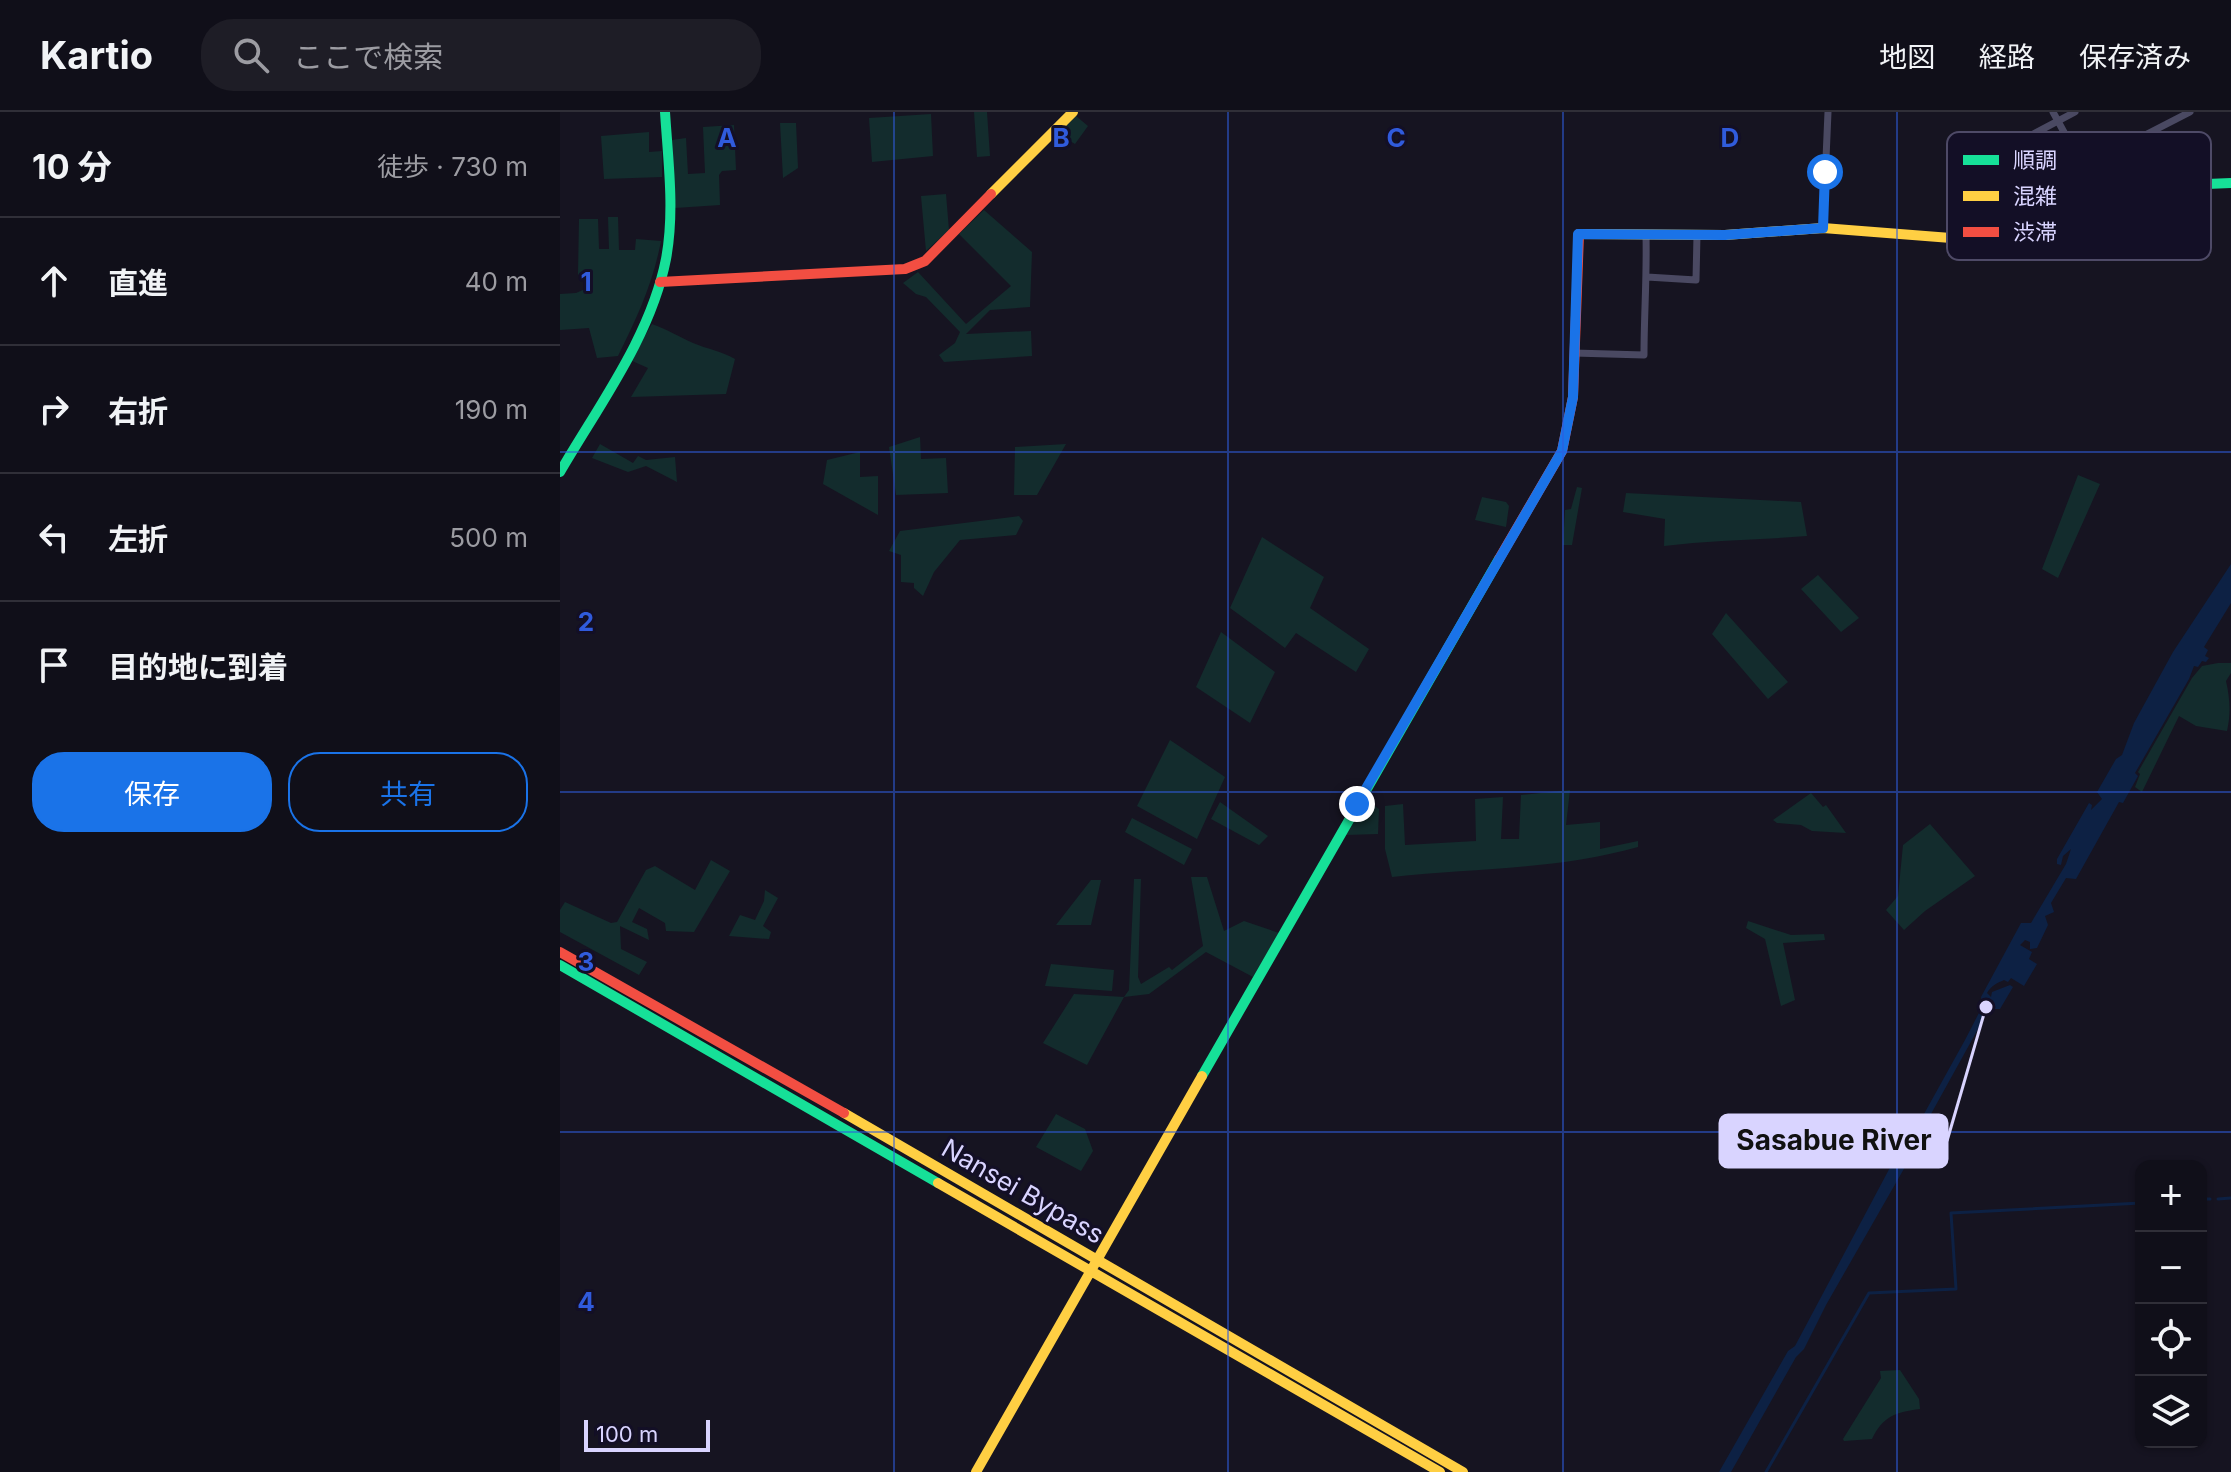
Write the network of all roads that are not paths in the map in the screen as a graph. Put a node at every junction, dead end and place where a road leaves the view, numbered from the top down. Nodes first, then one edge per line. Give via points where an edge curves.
1 (665, 112) edge
2 (1073, 112) edge
3 (1828, 112) edge
4 (2053, 112) edge
5 (2075, 112) edge
6 (2190, 112) edge
7 (2058, 121) junction
8 (2037, 132) edge
9 (2064, 132) edge
10 (2151, 132) edge
11 (2231, 183) edge
12 (2211, 184) edge
13 (1823, 228) junction
14 (1697, 235) junction
15 (1646, 236) junction
16 (1947, 239) edge
17 (1647, 277) junction
18 (660, 282) junction
19 (1574, 353) junction
20 (560, 472) edge
21 (560, 952) edge
22 (560, 965) edge
23 (1098, 1259) junction
24 (1091, 1272) junction
25 (976, 1472) edge
26 (1440, 1472) edge
27 (1463, 1472) edge

1 - 18 main road via 670,211
2 - 18 main road via 916,267
3 - 13 street
4 - 7 street
5 - 7 street
6 - 10 street
7 - 8 street
7 - 9 street
11 - 12 main road
13 - 14 main road
13 - 16 main road
14 - 15 main road
14 - 17 street via 1696,280
15 - 17 street
15 - 19 main road via 1578,234
17 - 19 street via 1644,355
18 - 20 main road via 640,330
19 - 23 main road via 1573,397 1562,451
21 - 23 main road, Nansei Bypass
22 - 24 main road, Nansei Bypass
23 - 24 main road
23 - 27 main road, Nansei Bypass
24 - 25 main road
24 - 26 main road, Nansei Bypass

